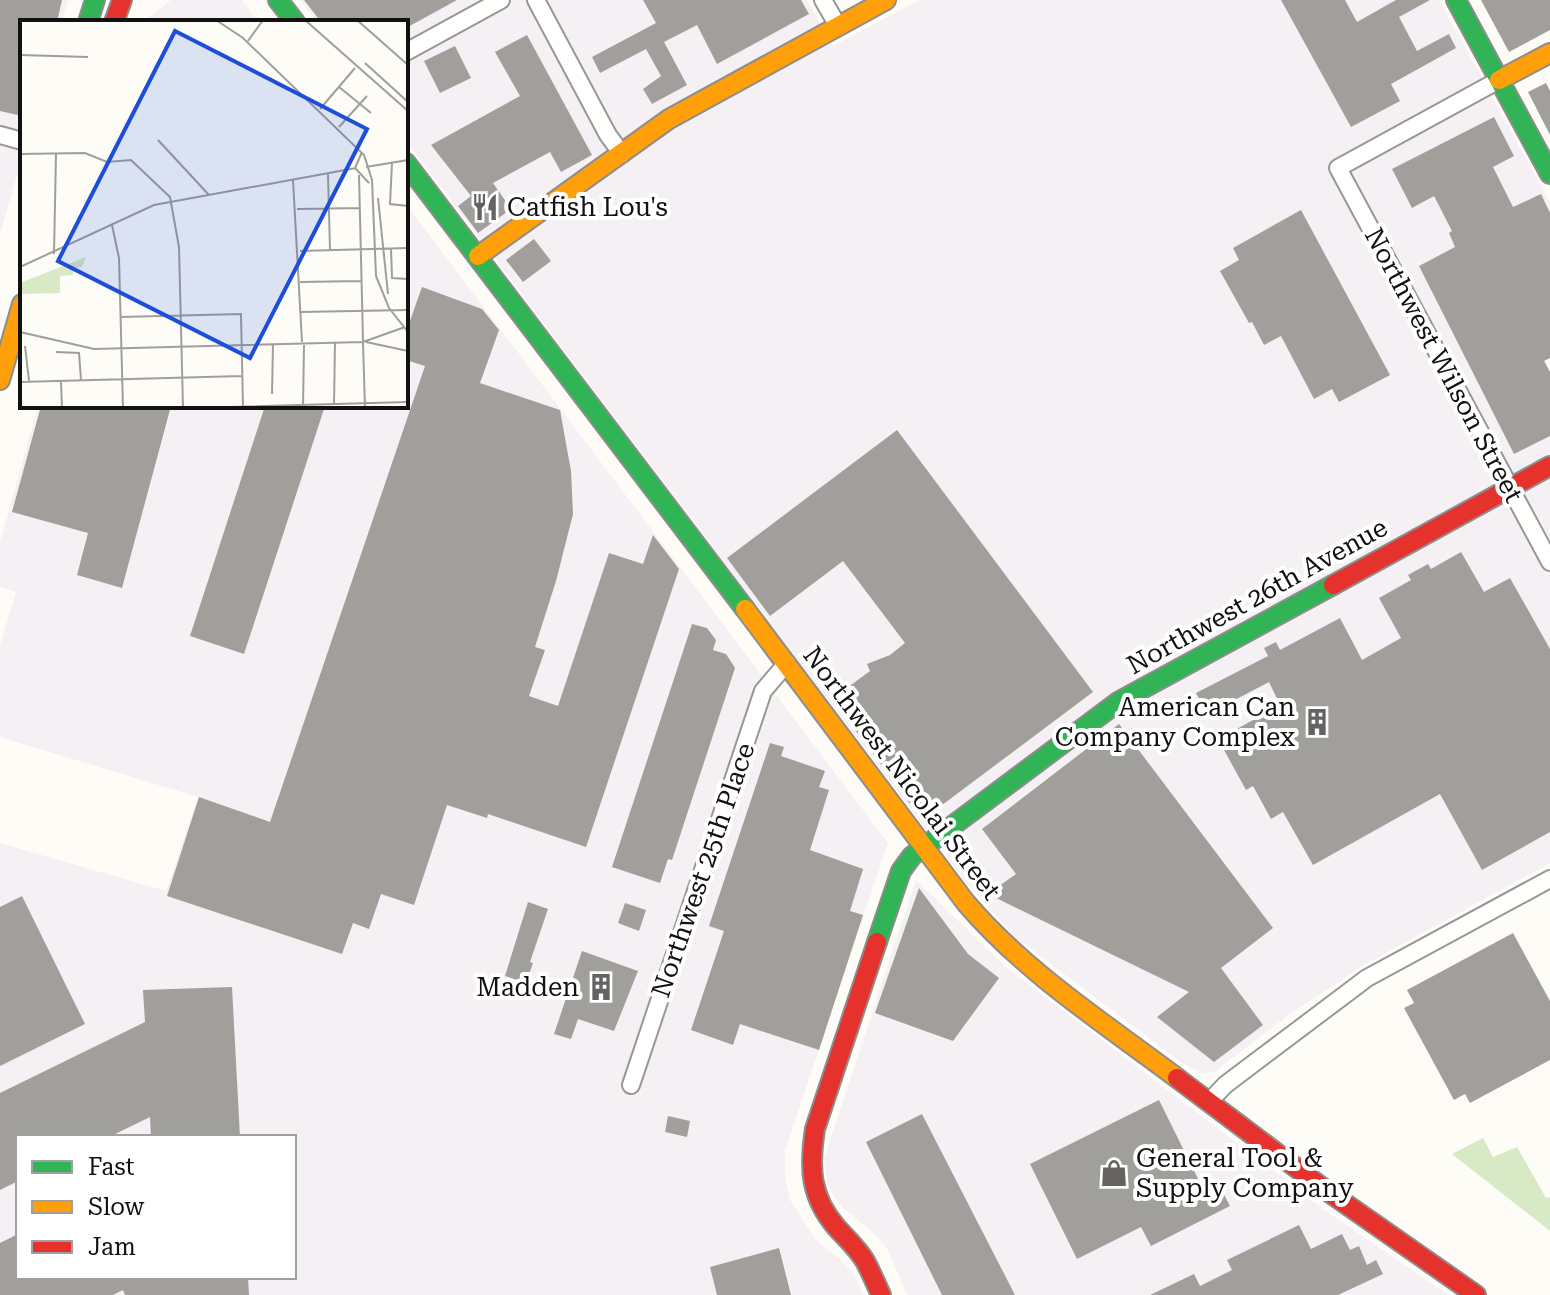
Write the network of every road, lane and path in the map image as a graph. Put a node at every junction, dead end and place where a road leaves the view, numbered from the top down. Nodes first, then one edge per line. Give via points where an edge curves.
1 (95, 0) edge
2 (122, 0) edge
3 (278, 0) edge
4 (501, 0) edge
5 (536, 0) edge
6 (823, 0) edge
7 (886, 0) edge
8 (1456, 0) edge
9 (89, 20) edge
10 (115, 20) edge
11 (293, 20) edge
12 (838, 26) junction
13 (408, 51) edge
14 (1550, 53) edge
15 (1499, 80) junction
16 (0, 135) edge
17 (20, 140) edge
18 (622, 154) junction
19 (408, 166) edge
20 (1550, 174) edge
21 (478, 256) junction
22 (0, 300) edge
23 (20, 304) edge
24 (20, 311) edge
25 (0, 380) edge
26 (1550, 466) edge
27 (1510, 487) junction
28 (1550, 562) edge
29 (787, 663) junction
30 (924, 847) junction
31 (1550, 879) edge
32 (631, 1085) dead end
33 (1209, 1102) junction
34 (881, 1295) edge
35 (1476, 1295) edge

1 - 9 main road
2 - 10 main road
3 - 11 main road
4 - 13 street
5 - 18 street
6 - 12 street
7 - 12 main road
8 - 15 main road
12 - 18 main road via 680,112
14 - 15 main road
15 - 20 main road
15 - 27 street, Northwest Wilson Street via 1338,168
16 - 17 street
18 - 21 main road
19 - 21 main road, Northwest Nicolai Street
21 - 29 main road, Northwest Nicolai Street
22 - 23 street
24 - 25 main road
26 - 27 main road, Northwest 26th Avenue
27 - 28 street, Northwest Wilson Street
27 - 30 main road, Northwest 26th Avenue via 1118,702
29 - 30 main road, Northwest Nicolai Street
29 - 32 street, Northwest 25th Place via 763,691
30 - 33 main road, Northwest Nicolai Street via 978,919 1010,951
30 - 34 main road, Northwest 26th Avenue via 901,871 815,1129 810,1159 817,1200 864,1259
31 - 33 street via 1367,978
33 - 35 main road, Northwest Nicolai Street

